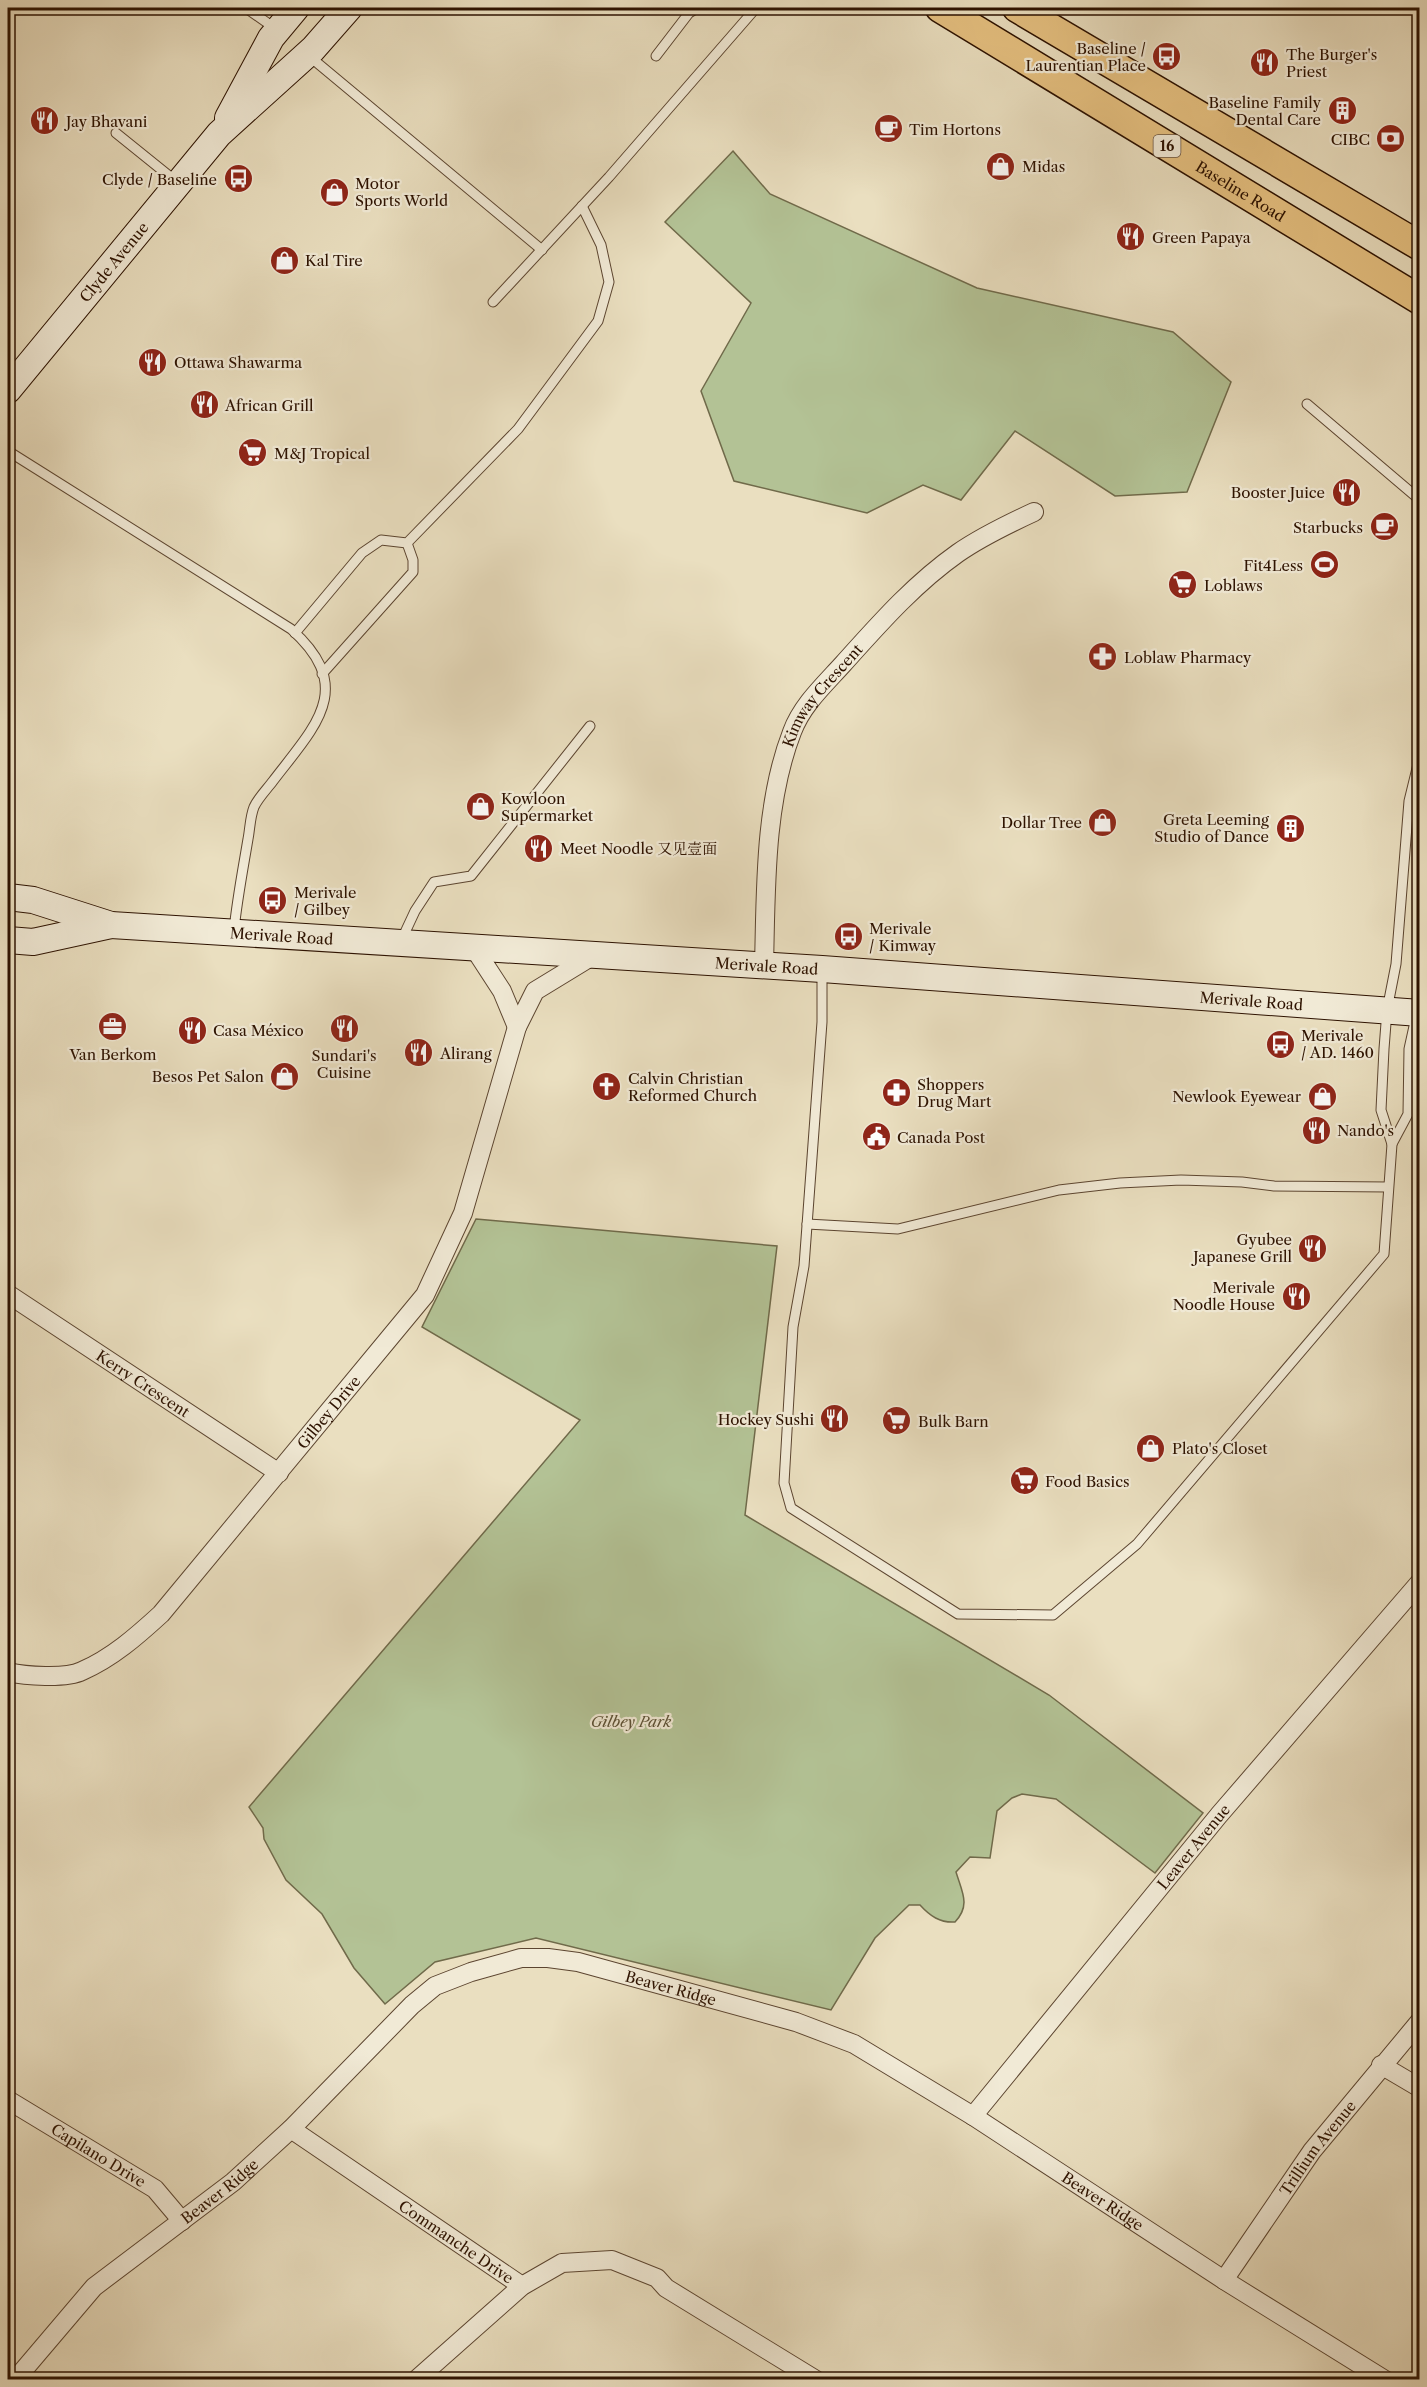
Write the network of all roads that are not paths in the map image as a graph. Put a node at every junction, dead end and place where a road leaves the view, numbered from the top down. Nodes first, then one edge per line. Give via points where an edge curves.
1 (246, 8) edge
2 (296, 8) edge
3 (349, 8) edge
4 (697, 8) edge
5 (756, 8) edge
6 (940, 8) edge
7 (1017, 8) edge
8 (278, 30) junction
9 (307, 54) junction
10 (656, 56) dead end
11 (116, 134) dead end
12 (219, 134) junction
13 (178, 183) junction
14 (582, 206) junction
15 (1419, 245) edge
16 (542, 250) junction
17 (1395, 285) junction
18 (1419, 300) edge
19 (493, 302) dead end
20 (9, 385) edge
21 (1307, 404) dead end
22 (8, 451) edge
23 (1419, 500) edge
24 (1034, 512) dead end
25 (407, 543) junction
26 (295, 633) junction
27 (322, 674) junction
28 (590, 726) dead end
29 (1419, 756) edge
30 (1414, 802) edge
31 (8, 897) edge
32 (111, 925) junction
33 (234, 933) junction
34 (8, 940) edge
35 (400, 943) junction
36 (474, 948) junction
37 (594, 955) junction
38 (764, 966) junction
39 (822, 969) junction
40 (1419, 1008) edge
41 (1387, 1010) junction
42 (517, 1027) junction
43 (1392, 1144) junction
44 (1388, 1187) junction
45 (807, 1224) junction
46 (8, 1294) edge
47 (279, 1473) junction
48 (1419, 1582) edge
49 (8, 1672) edge
50 (1419, 2021) edge
51 (1381, 2065) junction
52 (1419, 2088) edge
53 (8, 2100) edge
54 (973, 2116) junction
55 (291, 2129) junction
56 (182, 2221) junction
57 (1224, 2280) junction
58 (522, 2286) junction
59 (15, 2379) edge
60 (416, 2379) edge
61 (816, 2379) edge
62 (1385, 2379) edge

1 - 8 lane
2 - 8 main road, Clyde Avenue
3 - 9 main road, Clyde Avenue
4 - 10 lane via 689,12
5 - 14 lane
6 - 17 main road, Baseline Road / 16
7 - 15 main road
8 - 12 main road, Clyde Avenue
9 - 12 main road, Clyde Avenue
9 - 16 lane
11 - 13 lane
12 - 13 main road, Clyde Avenue
13 - 20 main road, Clyde Avenue
14 - 16 lane
14 - 25 lane via 601,245 609,282 598,321 518,429
15 - 17 main road
16 - 19 lane
17 - 18 main road, Baseline Road / 16
21 - 23 lane
22 - 26 lane
24 - 38 street, Kimway Crescent via 958,553 924,581 896,606 810,701 792,732 776,790 767,858
25 - 26 lane via 381,540 362,553
25 - 27 lane via 413,572
26 - 27 lane via 318,661
27 - 33 lane via 326,685 324,706 314,727 254,807
28 - 35 lane via 471,876 434,882
29 - 30 lane
30 - 41 lane via 1396,964
31 - 32 main road, Merivale Road via 33,900
32 - 33 main road, Merivale Road
32 - 34 main road, Merivale Road via 33,942
33 - 35 main road, Merivale Road
35 - 36 main road, Merivale Road
36 - 37 main road, Merivale Road
36 - 42 street via 502,991
37 - 38 main road, Merivale Road
37 - 42 street, Gilbey Drive via 535,992
38 - 39 main road, Merivale Road
39 - 41 main road, Merivale Road
39 - 45 lane via 822,1022
40 - 41 main road, Merivale Road
40 - 43 lane via 1410,1049 1408,1114
41 - 43 lane via 1381,1110
42 - 47 street, Gilbey Drive via 463,1213 425,1295
43 - 44 lane
44 - 45 lane via 1181,1180 1120,1183 1059,1190 898,1229
44 - 45 lane via 1384,1254 1137,1544 1053,1615 958,1614 791,1508 784,1484 794,1328
46 - 47 street, Kerry Crescent
47 - 49 street, Gilbey Drive via 161,1614 125,1646 80,1673 27,1677
48 - 54 street, Leaver Avenue via 1219,1815
50 - 51 street, Trillium Avenue
51 - 52 street
51 - 57 street, Trillium Avenue via 1312,2151
53 - 56 street, Capilano Drive via 155,2189
54 - 55 street, Beaver Ridge via 854,2044 828,2033 578,1962 521,1958 435,1986
54 - 57 street, Beaver Ridge
55 - 56 street, Beaver Ridge via 233,2182
55 - 58 street, Commanche Drive
56 - 59 street, Beaver Ridge via 94,2287
57 - 62 street, Beaver Ridge
58 - 60 street
58 - 61 street, Commanche Drive via 562,2263 612,2260 657,2278 666,2288

